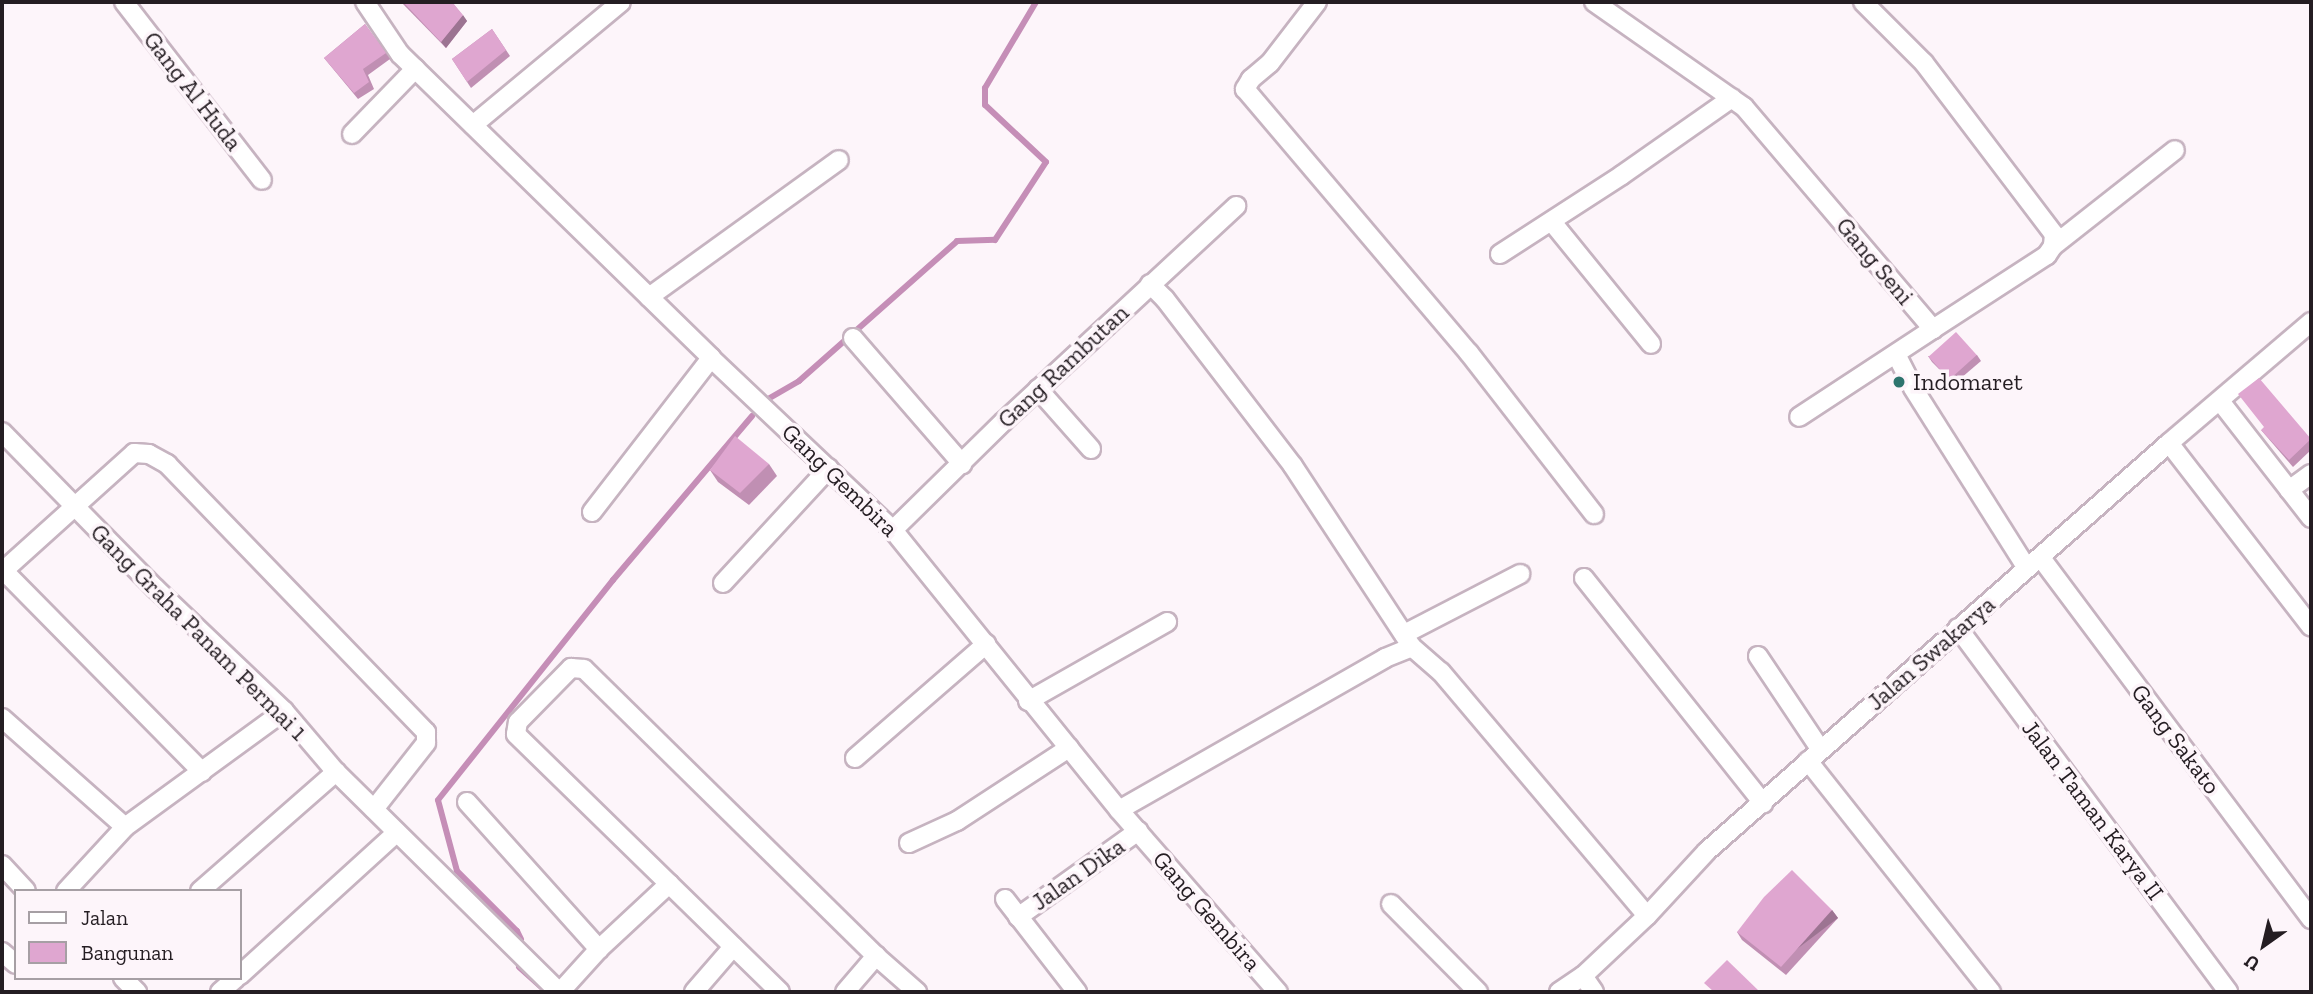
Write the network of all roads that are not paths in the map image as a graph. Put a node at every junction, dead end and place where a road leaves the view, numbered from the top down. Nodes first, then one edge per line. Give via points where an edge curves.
1 (124, 2) edge
2 (365, 2) edge
3 (621, 2) edge
4 (1317, 2) edge
5 (1594, 2) edge
6 (1863, 2) edge
7 (415, 69) junction
8 (1732, 98) junction
9 (473, 125) junction
10 (352, 134) dead end
11 (2175, 150) dead end
12 (839, 160) dead end
13 (262, 180) dead end
14 (1236, 206) dead end
15 (1552, 222) junction
16 (2053, 246) junction
17 (1500, 254) dead end
18 (1150, 284) junction
19 (649, 297) junction
20 (2311, 322) edge
21 (1933, 329) junction
22 (853, 338) dead end
23 (1651, 344) dead end
24 (1896, 354) junction
25 (711, 358) junction
26 (1038, 389) junction
27 (2220, 401) junction
28 (1799, 417) dead end
29 (2, 432) edge
30 (2169, 443) junction
31 (1091, 449) dead end
32 (962, 464) junction
33 (829, 468) junction
34 (2311, 474) edge
35 (2289, 490) junction
36 (75, 507) junction
37 (592, 512) dead end
38 (1594, 514) dead end
39 (2311, 518) edge
40 (893, 530) junction
41 (2034, 563) junction
42 (2, 570) edge
43 (1520, 574) dead end
44 (1584, 578) dead end
45 (723, 583) dead end
46 (1167, 622) dead end
47 (2311, 627) edge
48 (1958, 628) junction
49 (1408, 641) junction
50 (986, 644) junction
51 (1758, 656) dead end
52 (1028, 701) junction
53 (284, 711) junction
54 (2, 718) edge
55 (1069, 748) junction
56 (1815, 755) junction
57 (855, 758) dead end
58 (202, 772) junction
59 (336, 772) junction
60 (467, 802) dead end
61 (1763, 803) junction
62 (374, 809) junction
63 (1119, 810) junction
64 (125, 827) junction
65 (1138, 831) junction
66 (397, 832) junction
67 (909, 844) dead end
68 (2, 864) edge
69 (669, 884) junction
70 (24, 889) edge
71 (68, 889) edge
72 (202, 889) edge
73 (1005, 899) dead end
74 (1391, 904) dead end
75 (1018, 916) junction
76 (1647, 916) junction
77 (2311, 919) edge
78 (733, 947) junction
79 (599, 949) junction
80 (876, 956) junction
81 (242, 973) edge
82 (1583, 976) junction
83 (234, 980) edge
84 (220, 992) edge
85 (560, 992) edge
86 (694, 992) edge
87 (780, 992) edge
88 (845, 992) edge
89 (917, 992) edge
90 (1077, 992) edge
91 (1278, 992) edge
92 (1478, 992) edge
93 (1559, 992) edge
94 (1594, 992) edge
95 (1991, 992) edge
96 (2228, 992) edge

1 - 13 street, Gang Al Huda
2 - 7 street, Gang Gembira
3 - 9 street
4 - 38 street via 1245,89 1469,353
5 - 8 street, Gang Seni
6 - 16 street via 1924,63 2050,226
7 - 9 street, Gang Gembira
7 - 10 street
8 - 15 street
8 - 21 street, Gang Seni
9 - 19 street, Gang Gembira
11 - 16 street
12 - 19 street
14 - 18 street, Gang Rambutan
15 - 17 street
15 - 23 street
16 - 21 street via 2047,255
18 - 26 street, Gang Rambutan
18 - 49 street via 1293,466
19 - 25 street, Gang Gembira
20 - 27 street, Jalan Swakarya
21 - 24 street, Gang Seni
22 - 32 street
24 - 28 street, Gang Seni
24 - 41 street via 1913,388
25 - 33 street, Gang Gembira
25 - 37 street
26 - 31 street
26 - 32 street, Gang Rambutan
27 - 30 street, Jalan Swakarya
27 - 35 street
29 - 36 street, Gang Graha Panam Permai 1
30 - 41 street, Jalan Swakarya
30 - 47 street
32 - 40 street, Gang Rambutan
33 - 40 street, Gang Gembira
33 - 45 street
34 - 35 street
35 - 39 street
36 - 42 street
36 - 53 street, Gang Graha Panam Permai 1
36 - 62 street via 134,453 149,454 167,464 426,732 426,743
40 - 50 street, Gang Gembira
41 - 48 street, Jalan Swakarya
41 - 77 street, Gang Sakato
42 - 58 street
43 - 49 street
44 - 61 street
46 - 52 street
48 - 56 street, Jalan Swakarya
48 - 96 street, Jalan Taman Karya II
49 - 63 street
49 - 76 street via 1441,672
50 - 52 street, Gang Gembira
50 - 57 street
51 - 56 street
52 - 55 street, Gang Gembira
53 - 58 street
53 - 59 street, Gang Graha Panam Permai 1
54 - 64 street
55 - 63 street, Gang Gembira
55 - 67 street via 957,821
56 - 61 street, Jalan Swakarya
56 - 95 street
58 - 64 street
59 - 62 street, Gang Graha Panam Permai 1
59 - 72 street
60 - 79 street
61 - 76 street, Jalan Swakarya via 1707,851
62 - 66 street, Gang Graha Panam Permai 1
63 - 65 street, Gang Gembira
64 - 71 street
65 - 75 street, Jalan Dika
65 - 91 street, Gang Gembira
66 - 81 street
66 - 85 street, Gang Graha Panam Permai 1
68 - 70 street
69 - 78 street
69 - 79 street
69 - 80 street via 516,734 518,722 571,668 584,670
73 - 75 street
74 - 92 street
75 - 90 street
76 - 82 street, Jalan Swakarya
78 - 86 street
78 - 87 street
79 - 85 street
80 - 88 street
80 - 89 street
82 - 93 street, Jalan Swakarya
82 - 94 street
83 - 84 street

